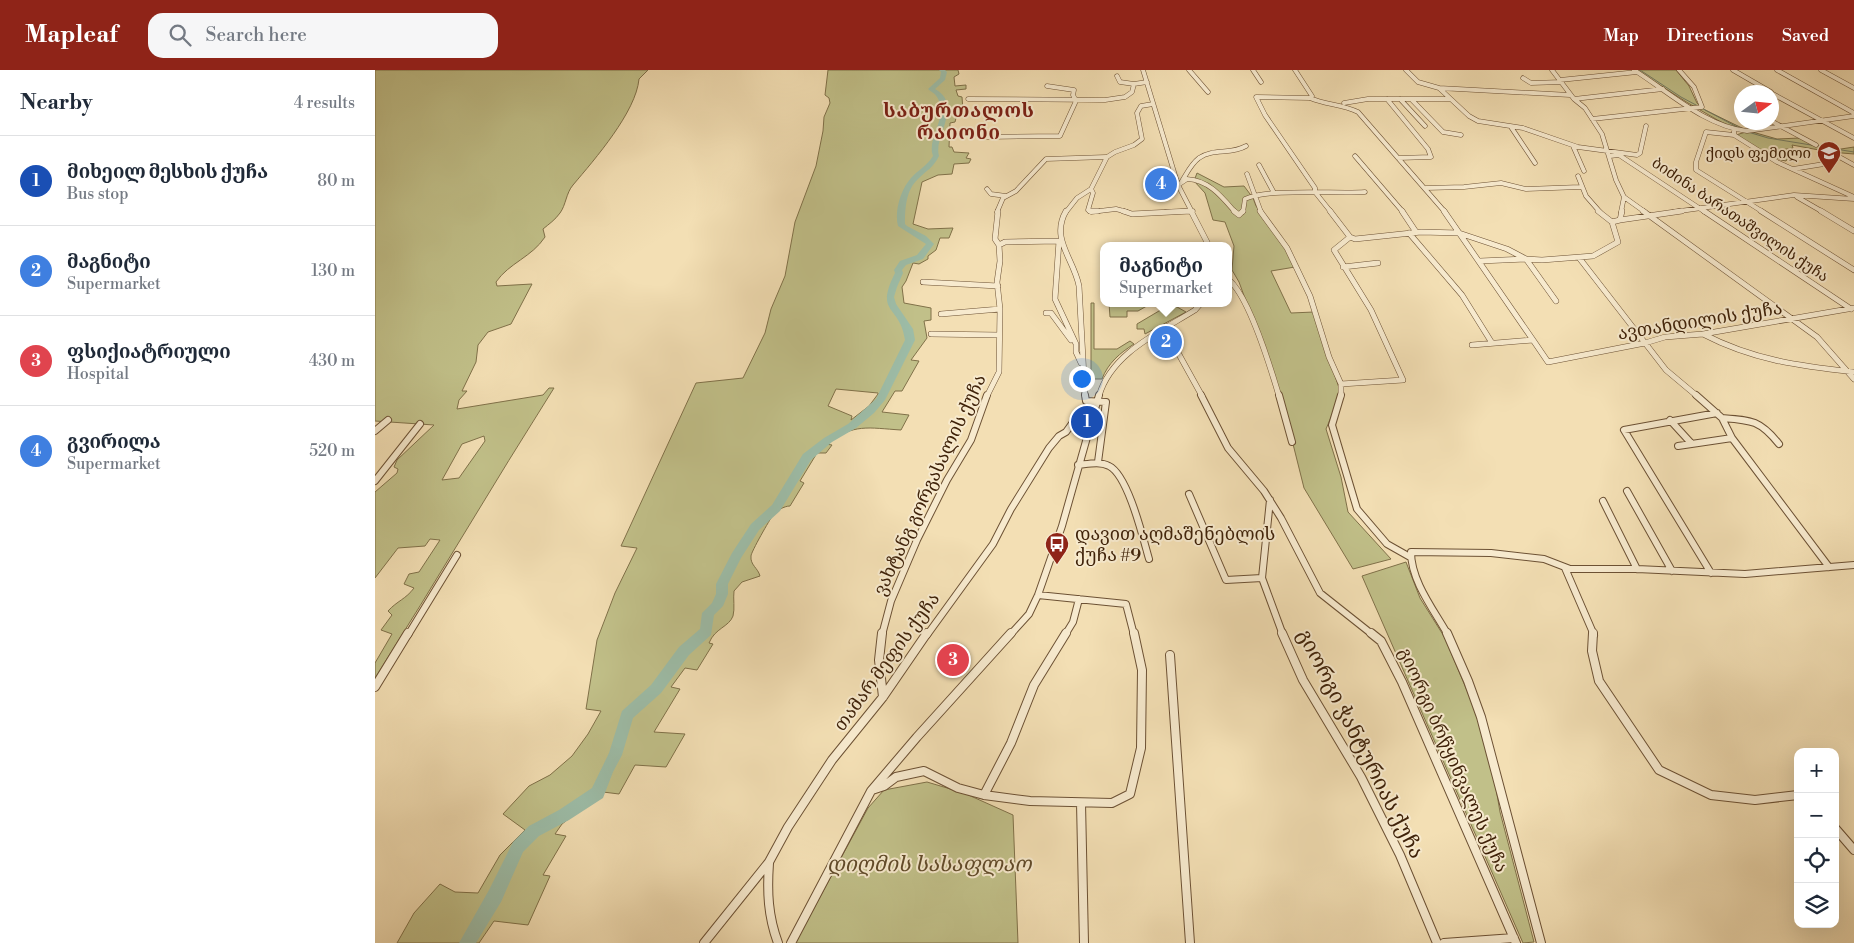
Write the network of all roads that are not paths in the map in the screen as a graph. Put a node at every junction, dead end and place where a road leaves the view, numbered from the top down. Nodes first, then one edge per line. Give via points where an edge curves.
1 (1143, 70) edge
2 (1189, 70) edge
3 (1253, 70) edge
4 (1295, 70) edge
5 (1406, 70) edge
6 (1552, 70) edge
7 (1679, 70) edge
8 (1733, 70) edge
9 (1777, 70) edge
10 (1821, 70) edge
11 (1635, 71) edge
12 (1117, 76) dead end
13 (1523, 78) dead end
14 (1561, 81) junction
15 (1147, 82) junction
16 (1261, 82) dead end
17 (1134, 84) junction
18 (1758, 85) edge
19 (1047, 86) dead end
20 (1439, 88) junction
21 (1854, 88) edge
22 (1663, 89) junction
23 (1208, 92) dead end
24 (1570, 94) junction
25 (1310, 98) junction
26 (1779, 98) edge
27 (967, 99) dead end
28 (1387, 99) junction
29 (1401, 99) junction
30 (1450, 99) junction
31 (1574, 99) junction
32 (1412, 100) junction
33 (1076, 101) junction
34 (1352, 102) junction
35 (1153, 104) junction
36 (1336, 104) junction
37 (1694, 108) junction
38 (1355, 110) junction
39 (1854, 115) edge
40 (1592, 119) junction
41 (1820, 121) junction
42 (1425, 126) dead end
43 (1646, 126) dead end
44 (1781, 126) junction
45 (1511, 127) junction
46 (1735, 133) junction
47 (1461, 135) dead end
48 (987, 137) dead end
49 (1854, 138) edge
50 (1816, 145) dead end
51 (1246, 146) dead end
52 (1573, 146) junction
53 (1608, 150) junction
54 (1619, 154) junction
55 (1834, 154) dead end
56 (1355, 156) dead end
57 (1610, 156) junction
58 (1106, 157) junction
59 (1398, 158) junction
60 (1535, 163) dead end
61 (1824, 164) dead end
62 (1259, 165) dead end
63 (1854, 165) edge
64 (1793, 169) junction
65 (1584, 170) dead end
66 (1247, 174) dead end
67 (1578, 176) dead end
68 (1177, 185) junction
69 (1580, 187) junction
70 (1426, 188) junction
71 (987, 189) dead end
72 (1091, 189) junction
73 (1315, 192) junction
74 (1365, 192) dead end
75 (1272, 193) junction
76 (1254, 195) junction
77 (1794, 195) junction
78 (1010, 196) junction
79 (1624, 197) junction
80 (1854, 198) edge
81 (1747, 202) junction
82 (1700, 210) junction
83 (1193, 211) junction
84 (1650, 216) junction
85 (1620, 220) junction
86 (1612, 222) junction
87 (1854, 231) edge
88 (1416, 232) junction
89 (1409, 233) junction
90 (1462, 234) junction
91 (1350, 238) junction
92 (1059, 241) junction
93 (1207, 242) edge
94 (999, 245) junction
95 (1526, 259) junction
96 (1580, 259) junction
97 (1480, 261) junction
98 (1378, 263) dead end
99 (1343, 267) junction
100 (1854, 270) edge
101 (923, 282) dead end
102 (1232, 282) edge
103 (998, 286) junction
104 (1556, 301) dead end
105 (1198, 307) edge
106 (1000, 309) junction
107 (1853, 310) edge
108 (1046, 313) dead end
109 (941, 314) dead end
110 (1795, 319) junction
111 (1163, 331) junction
112 (931, 334) dead end
113 (1703, 334) junction
114 (999, 335) junction
115 (1533, 340) junction
116 (1492, 343) junction
117 (1645, 343) junction
118 (1472, 345) dead end
119 (1076, 352) junction
120 (1082, 367) junction
121 (1851, 371) edge
122 (1854, 379) edge
123 (1341, 384) junction
124 (1096, 402) junction
125 (1717, 413) junction
126 (1721, 418) junction
127 (1670, 420) junction
128 (375, 423) edge
129 (420, 424) dead end
130 (1624, 430) joint
131 (375, 431) edge
132 (1732, 438) junction
133 (1291, 442) dead end
134 (1691, 443) junction
135 (1779, 444) dead end
136 (1679, 446) dead end
137 (1098, 462) junction
138 (1079, 466) junction
139 (375, 481) edge
140 (1627, 490) dead end
141 (1189, 494) dead end
142 (1270, 499) junction
143 (1603, 501) dead end
144 (457, 555) dead end
145 (1410, 557) junction
146 (1149, 559) dead end
147 (1854, 565) edge
148 (1829, 567) junction
149 (1565, 568) junction
150 (1637, 569) junction
151 (1672, 571) junction
152 (1711, 573) junction
153 (1262, 578) junction
154 (1038, 595) junction
155 (1079, 599) junction
156 (1169, 655) dead end
157 (375, 687) edge
158 (883, 697) junction
159 (871, 791) junction
160 (984, 795) junction
161 (1794, 795) edge
162 (1081, 803) junction
163 (1839, 833) edge
164 (1854, 850) edge
165 (769, 862) junction
166 (1515, 940) edge
167 (703, 943) edge
168 (778, 943) edge
169 (791, 943) edge
170 (1084, 943) edge
171 (1190, 943) edge
172 (1437, 943) edge
173 (1444, 943) edge
174 (1541, 943) edge

1 - 15 street
2 - 23 street
3 - 16 street
4 - 25 street via 1312,96
5 - 20 street via 1423,84
6 - 14 street
7 - 37 street via 1694,87 1702,106
8 - 18 street
9 - 39 street
10 - 21 street
11 - 14 street
11 - 22 street
12 - 17 street via 1120,82
13 - 14 street via 1531,83
14 - 24 street
15 - 17 street
15 - 35 street
17 - 33 street via 1132,92 1125,97
19 - 33 street via 1073,90
20 - 24 street
20 - 30 street
22 - 31 street
22 - 37 street
24 - 31 street
25 - 36 street via 1323,104
25 - 73 street via 1256,97
26 - 41 street
27 - 33 street
28 - 29 street
28 - 34 street
28 - 59 street via 1431,156
29 - 32 street
29 - 42 street
30 - 32 street
30 - 45 street via 1475,120
31 - 40 street
32 - 47 street via 1443,132
33 - 48 street via 1060,136
34 - 36 street
34 - 38 street
35 - 58 street via 1141,106 1137,113 1142,139 1139,144
35 - 68 street
36 - 38 street
37 - 40 street
37 - 46 street
38 - 59 street
39 - 41 street
40 - 53 street
41 - 44 street
41 - 49 street
43 - 54 street via 1640,153
44 - 46 street
44 - 50 street
45 - 52 street via 1523,128
45 - 60 street
46 - 64 street via 1749,146
46 - 81 street via 1705,132 1695,170
51 - 68 street via 1198,158
52 - 53 street
52 - 65 street
53 - 54 street
53 - 57 street
54 - 57 street
54 - 82 street, ბიძინა ბარათაშვილის ქუჩა
55 - 63 street
56 - 88 street via 1409,219
57 - 79 street
58 - 72 street
58 - 78 street, ვახტანგ გორგასალის ქუჩა via 1046,159
59 - 70 street
61 - 64 street
62 - 75 street
64 - 80 street
66 - 76 street
67 - 69 street
68 - 76 street via 1187,179 1195,180 1222,197 1239,215 1243,213 1245,199
68 - 83 street
69 - 70 street via 1526,189 1501,183
69 - 86 street
70 - 90 street
71 - 78 street via 991,194
72 - 83 street via 1093,193 1088,210 1091,212 1116,209 1132,214
72 - 92 street via 1083,192 1066,212 1061,222
73 - 74 street
73 - 75 street
73 - 91 street
75 - 76 street
76 - 123 street via 1258,208 1287,248 1311,296 1329,357
77 - 80 street
77 - 81 street
77 - 87 street
78 - 94 street, ვახტანგ გორგასალის ქუჩა via 1003,198 998,207 995,239
79 - 84 street
79 - 85 street
81 - 82 street
81 - 100 street
82 - 84 street
82 - 107 street, ბიძინა ბარათაშვილის ქუჩა
83 - 93 street
84 - 85 street
84 - 110 street
85 - 86 street
86 - 96 street via 1618,242 1601,253
88 - 89 street
88 - 90 street
89 - 91 street
89 - 116 street via 1462,295
90 - 95 street
90 - 97 street
91 - 99 street via 1334,250
92 - 94 street via 1005,242
92 - 119 street via 1055,299 1076,344
92 - 120 street via 1078,279
94 - 103 street, ვახტანგ გორგასალის ქუჩა
95 - 96 street
95 - 97 street
95 - 104 street
96 - 117 street
97 - 115 street
98 - 99 street
99 - 123 street via 1371,310 1403,380
101 - 103 street
102 - 133 street via 1255,325 1277,385
103 - 106 street, ვახტანგ გორგასალის ქუჩა
105 - 111 street
106 - 109 street
106 - 114 street, ვახტანგ გორგასალის ქუჩა
107 - 110 street, ავთანდილის ქუჩა
108 - 119 street via 1051,312 1060,322
110 - 113 street, ავთანდილის ქუჩა
110 - 121 street
111 - 124 street via 1118,362
111 - 142 street, გიორგი ბრწყინვალეს ქუჩა via 1209,408 1228,448
112 - 114 street
113 - 117 street, ავთანდილის ქუჩა via 1665,337
113 - 121 street via 1720,344 1762,359
114 - 158 street, ვახტანგ გორგასალის ქუჩა via 999,372 988,392 978,424 917,540 891,601 879,660
115 - 116 street
115 - 117 street, ავთანდილის ქუჩა via 1548,362
116 - 118 street
117 - 125 street via 1666,370
119 - 120 street
120 - 124 street via 1081,385 1085,401
121 - 122 street
123 - 145 street via 1341,397 1332,425 1357,508 1387,544
124 - 137 street via 1106,402
124 - 138 street
124 - 158 street, თამარ მეფის ქუჩა via 1081,411 1049,448 993,544
125 - 126 street
125 - 127 street
126 - 132 street
126 - 135 street via 1758,422 1766,426
127 - 130 street
127 - 134 street
128 - 131 street via 386,422
129 - 139 street
130 - 152 street
132 - 134 street
132 - 148 street
134 - 136 street
137 - 138 street
137 - 146 street via 1113,468 1125,487
138 - 154 street
140 - 151 street
141 - 153 street via 1226,580
142 - 153 street, გიორგი ჭანტურიას ქუჩა
142 - 166 street, გიორგი ბრწყინვალეს ქუჩა via 1320,593 1381,641
143 - 150 street
144 - 157 street
145 - 149 street via 1411,552 1491,553 1544,559
145 - 174 street via 1416,578 1453,645 1485,730
147 - 148 street
148 - 152 street via 1745,574
149 - 150 street
149 - 161 street via 1594,635 1594,664 1599,681 1659,770 1711,795 1755,800
150 - 151 street
151 - 152 street
153 - 172 street, გიორგი ჭანტურიას ქუჩა via 1303,680 1361,776 1400,855
154 - 155 street
154 - 159 street via 1029,614 1011,636
155 - 160 street via 1073,622 1034,685 1011,743
155 - 162 street via 1127,605 1142,670 1141,748 1130,794 1112,802
156 - 171 street
158 - 165 street, თამარ მეფის ქუჩა via 832,760
159 - 160 street via 896,777 924,771 958,788
159 - 169 street
160 - 162 street
162 - 170 street
163 - 164 street
165 - 167 street, თამარ მეფის ქუჩა
165 - 168 street via 768,918
166 - 173 street

